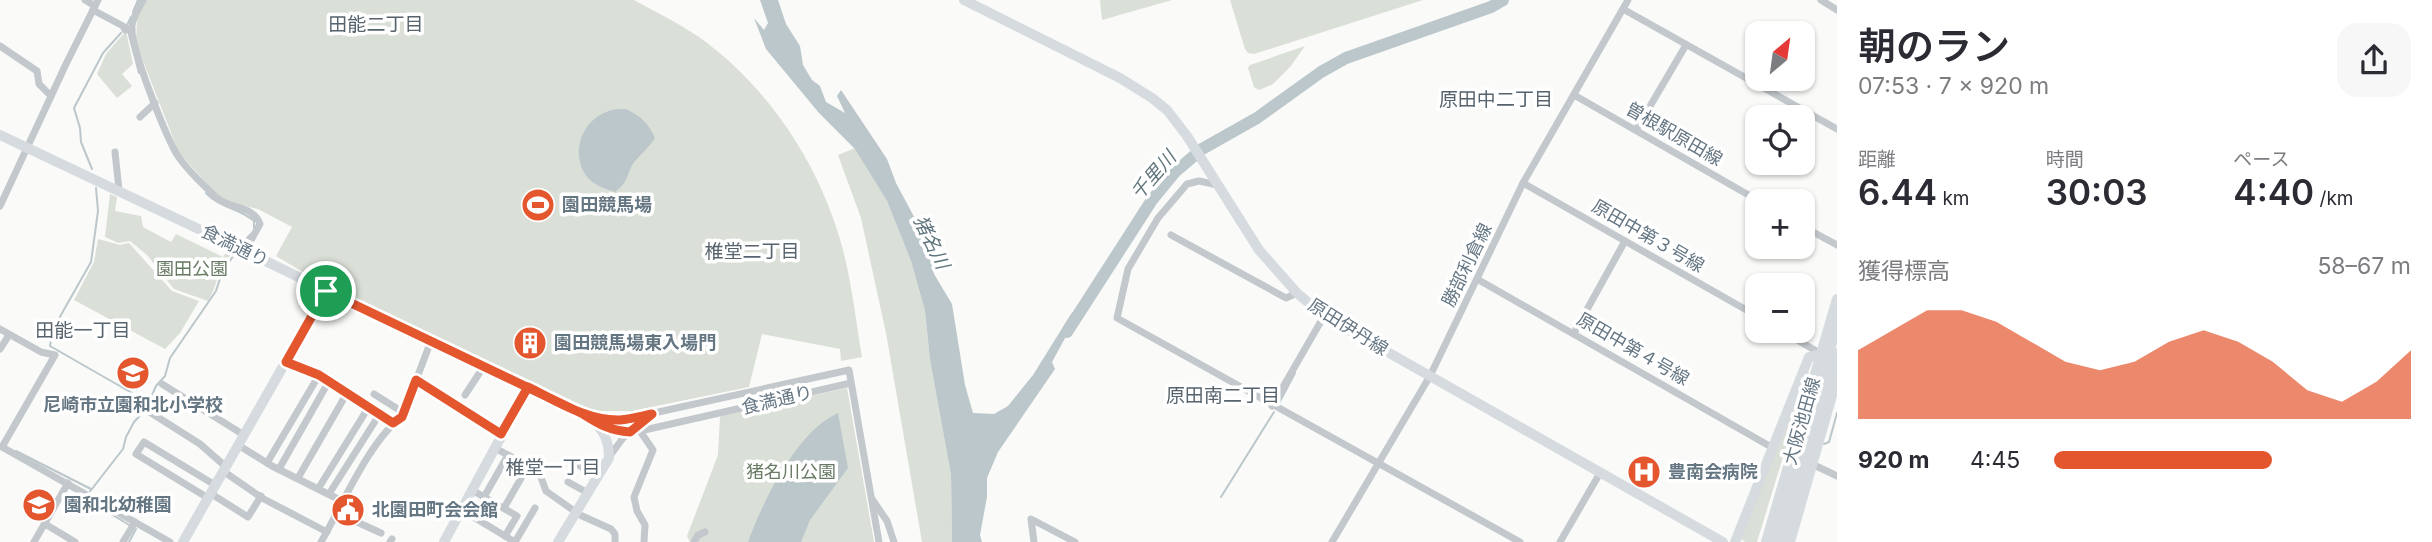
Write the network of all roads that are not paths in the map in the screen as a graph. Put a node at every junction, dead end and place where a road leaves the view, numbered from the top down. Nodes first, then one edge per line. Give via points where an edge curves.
1 (85, 0) edge
2 (142, 0) edge
3 (964, 0) edge
4 (1628, 0) edge
5 (1821, 0) edge
6 (95, 5) edge
7 (1623, 9) junction
8 (1837, 10) edge
9 (132, 29) junction
10 (1686, 45) junction
11 (0, 46) edge
12 (1574, 95) junction
13 (51, 96) junction
14 (155, 103) junction
15 (140, 117) dead end
16 (1837, 129) edge
17 (1636, 130) junction
18 (0, 135) edge
19 (28, 147) junction
20 (116, 152) dead end
21 (1523, 183) junction
22 (1218, 185) junction
23 (119, 190) junction
24 (1745, 193) edge
25 (0, 206) edge
26 (1815, 233) edge
27 (1171, 235) dead end
28 (1625, 241) junction
29 (1837, 245) edge
30 (245, 251) junction
31 (1478, 279) junction
32 (326, 291) junction
33 (1297, 293) junction
34 (1837, 299) edge
35 (1745, 309) edge
36 (1324, 316) junction
37 (1837, 322) edge
38 (0, 329) edge
39 (1574, 333) junction
40 (9, 334) junction
41 (431, 341) junction
42 (1802, 343) edge
43 (0, 349) edge
44 (1821, 354) junction
45 (1837, 354) edge
46 (286, 362) junction
47 (1837, 363) edge
48 (484, 366) junction
49 (319, 375) junction
50 (1430, 376) junction
51 (1837, 378) edge
52 (416, 380) junction
53 (329, 381) junction
54 (851, 383) junction
55 (162, 384) dead end
56 (528, 387) junction
57 (347, 393) junction
58 (374, 394) dead end
59 (465, 395) dead end
60 (1272, 406) junction
61 (368, 408) junction
62 (148, 411) dead end
63 (404, 413) junction
64 (583, 414) junction
65 (652, 414) junction
66 (379, 415) junction
67 (393, 423) junction
68 (597, 424) junction
69 (640, 431) junction
70 (630, 432) junction
71 (501, 434) junction
72 (244, 435) junction
73 (238, 445) junction
74 (1773, 447) junction
75 (495, 448) junction
76 (508, 455) junction
77 (609, 458) junction
78 (267, 463) junction
79 (1378, 464) junction
80 (1812, 464) junction
81 (578, 465) dead end
82 (528, 466) junction
83 (224, 469) junction
84 (279, 469) junction
85 (1600, 472) junction
86 (598, 476) junction
87 (1837, 477) edge
88 (298, 478) junction
89 (568, 482) dead end
90 (68, 483) junction
91 (318, 489) junction
92 (472, 490) junction
93 (211, 492) junction
94 (869, 492) junction
95 (588, 493) junction
96 (329, 494) junction
97 (261, 496) junction
98 (485, 497) junction
99 (342, 501) junction
100 (504, 508) junction
101 (535, 508) dead end
102 (461, 510) junction
103 (577, 511) junction
104 (337, 513) junction
105 (45, 524) junction
106 (133, 525) junction
107 (327, 532) junction
108 (705, 532) dead end
109 (381, 533) dead end
110 (505, 536) junction
111 (34, 542) edge
112 (75, 542) edge
113 (124, 542) edge
114 (170, 542) edge
115 (183, 542) edge
116 (321, 542) edge
117 (444, 542) edge
118 (515, 542) edge
119 (558, 542) edge
120 (615, 542) edge
121 (644, 542) edge
122 (694, 542) edge
123 (878, 542) edge
124 (894, 542) edge
125 (1034, 542) edge
126 (1074, 542) edge
127 (1332, 542) edge
128 (1520, 542) edge
129 (1560, 542) edge
130 (1723, 542) edge
131 (1735, 542) edge
132 (1766, 542) edge
133 (1773, 542) edge
134 (1783, 542) edge
135 (1790, 542) edge

1 - 6 street
2 - 9 street
3 - 22 street, 原田伊丹線 via 1137,88 1167,110
4 - 7 street, 勝部利倉線
5 - 8 street
6 - 9 street via 125,30
6 - 13 street
7 - 10 street
7 - 12 street, 勝部利倉線
9 - 14 street
10 - 16 street
10 - 17 street
11 - 13 street via 37,71 39,84
12 - 17 street, 曽根駅原田線
12 - 21 street, 勝部利倉線
13 - 19 street
14 - 15 street
14 - 30 street via 179,158 221,201 259,219
17 - 24 street, 曽根駅原田線
18 - 19 street, 食満通り
19 - 23 street, 食満通り
19 - 25 street
20 - 23 street
21 - 28 street, 原田中第３号線
21 - 31 street, 勝部利倉線
22 - 33 street, 原田伊丹線 via 1259,250
22 - 60 street via 1187,184 1158,218 1128,269 1117,318
23 - 30 street, 食満通り
26 - 29 street
27 - 33 street via 1286,298
28 - 35 street, 原田中第３号線
28 - 39 street
30 - 32 street, 食満通り
31 - 39 street, 原田中第４号線
31 - 50 street, 勝部利倉線
32 - 41 street, 食満通り
32 - 46 street
33 - 36 street, 原田伊丹線
34 - 44 main road, 大阪池田線
36 - 50 street, 原田伊丹線
36 - 60 street
37 - 133 highway
38 - 40 street
39 - 74 street, 原田中第４号線
40 - 43 street
40 - 90 street via 55,355 2,447
41 - 48 street, 食満通り
41 - 52 street
42 - 44 street
44 - 47 street
44 - 74 street via 1809,357
44 - 132 main road, 大阪池田線
45 - 134 highway
46 - 49 street
46 - 72 street
48 - 56 street, 食満通り
48 - 59 street
49 - 53 street
49 - 78 street
50 - 79 street, 勝部利倉線
50 - 85 street, 原田伊丹線
51 - 80 main road, 大阪池田線
52 - 63 street
52 - 71 street
53 - 57 street
53 - 84 street
54 - 65 street, 食満通り via 849,369
54 - 69 street, 食満通り
54 - 94 street
55 - 72 street
56 - 64 street, 食満通り
56 - 71 street
57 - 61 street
57 - 88 street
58 - 63 street
60 - 79 street
61 - 66 street
61 - 91 street
62 - 83 street via 200,444
63 - 67 street
64 - 65 street, 食満通り via 622,420
64 - 68 street, 食満通り
65 - 70 street
66 - 67 street
66 - 96 street
67 - 99 street
68 - 70 street, 食満通り
68 - 77 street via 605,434
69 - 70 street, 食満通り
69 - 121 street via 653,450 634,497 645,525
70 - 77 street
71 - 75 street
72 - 73 street
73 - 78 street
73 - 83 street
74 - 131 street
75 - 76 street
75 - 92 street
76 - 82 street
76 - 98 street
77 - 86 street
78 - 84 street
79 - 127 street, 勝部利倉線
79 - 128 street
80 - 87 street
80 - 135 main road, 大阪池田線
81 - 86 street
82 - 100 street
82 - 103 street via 540,474 546,491
83 - 93 street
83 - 97 street
84 - 88 street
85 - 129 street
85 - 130 street, 原田伊丹線
86 - 95 street
88 - 91 street
89 - 95 street
90 - 105 street
90 - 106 street
91 - 96 street
92 - 98 street
92 - 102 street
93 - 93 street via 136,454 144,442
93 - 97 street via 248,517
93 - 115 street
94 - 123 street
94 - 124 street
95 - 103 street
96 - 99 street
97 - 107 street
98 - 100 street
99 - 104 street
100 - 110 street via 517,516
101 - 118 street
102 - 110 street
102 - 117 street
103 - 119 street
103 - 120 street via 611,529
104 - 107 street
104 - 109 street
105 - 111 street
105 - 112 street
106 - 113 street
106 - 114 street
107 - 116 street
108 - 122 street
110 - 118 street
125 - 126 street via 1031,519

